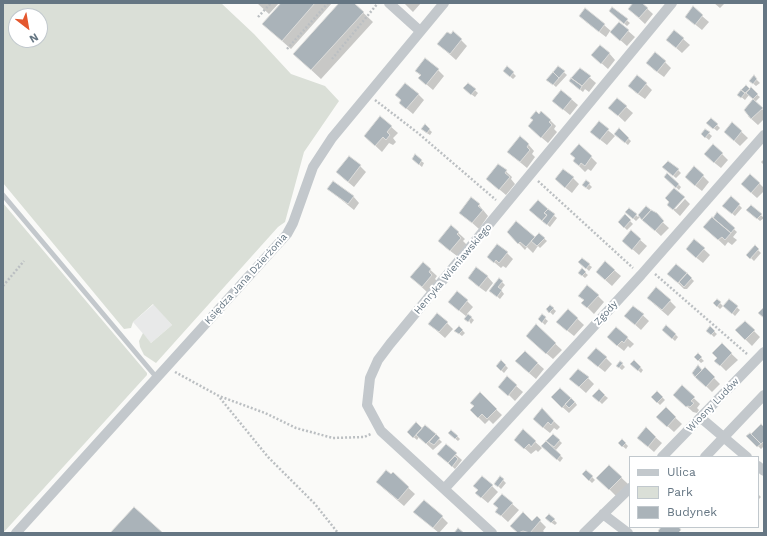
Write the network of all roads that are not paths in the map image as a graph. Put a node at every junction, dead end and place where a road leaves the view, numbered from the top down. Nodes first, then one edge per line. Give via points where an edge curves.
1 (389, 3) edge
2 (444, 3) edge
3 (672, 3) edge
4 (420, 31) junction
5 (764, 135) edge
6 (3, 195) edge
7 (764, 352) edge
8 (157, 378) junction
9 (764, 395) edge
10 (701, 418) junction
11 (725, 438) junction
12 (663, 456) edge
13 (706, 456) edge
14 (746, 456) edge
15 (445, 488) junction
16 (629, 489) edge
17 (603, 514) junction
18 (16, 533) edge
19 (492, 533) edge
20 (584, 533) edge
21 (629, 533) edge

1 - 4 street
2 - 4 street, Księdza Jana Dzierżonia
3 - 15 street, Henryka Wieniawskiego via 378,360 370,378 367,405 381,431
4 - 8 street, Księdza Jana Dzierżonia via 332,138 313,167 287,234
5 - 15 street, Zgody via 644,271
6 - 8 lane
7 - 10 street, Wiosny Ludów
8 - 18 street, Księdza Jana Dzierżonia
9 - 11 street
10 - 11 street
10 - 12 street, Wiosny Ludów
11 - 13 street
11 - 14 street
15 - 19 street, Henryka Wieniawskiego
16 - 17 street
17 - 20 street
17 - 21 street

